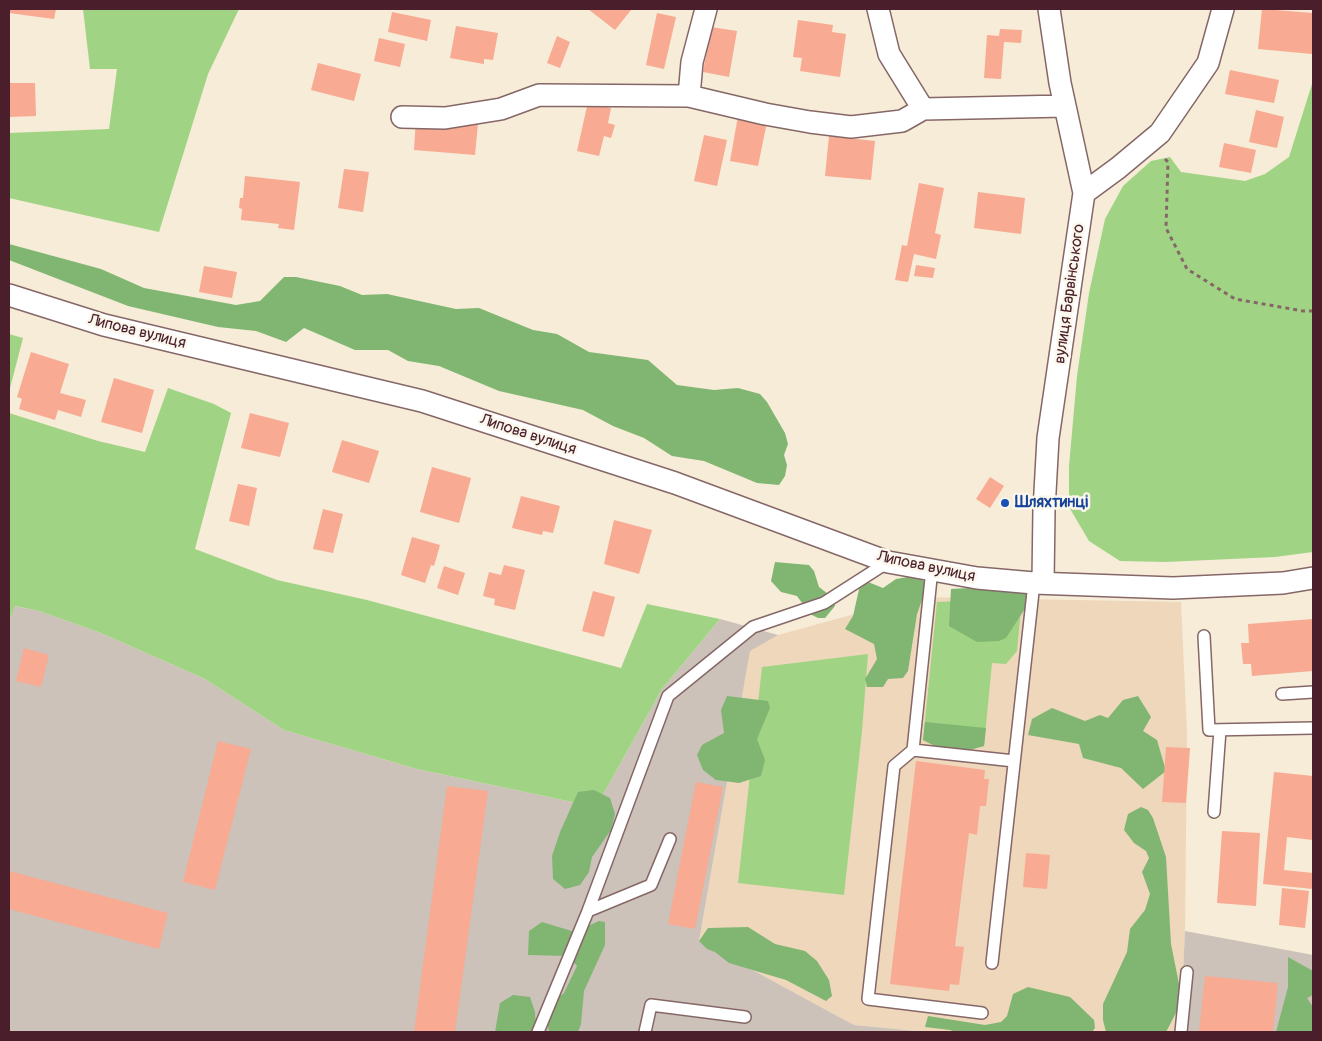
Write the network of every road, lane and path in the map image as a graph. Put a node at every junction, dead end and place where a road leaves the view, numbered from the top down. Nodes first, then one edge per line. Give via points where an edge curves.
1 (706, 9) edge
2 (878, 9) edge
3 (1049, 9) edge
4 (1223, 9) edge
5 (689, 96) junction
6 (1065, 106) junction
7 (923, 110) junction
8 (402, 117) dead end
9 (1149, 142) junction
10 (1084, 193) junction
11 (9, 295) edge
12 (1313, 311) edge
13 (888, 562) junction
14 (932, 570) junction
15 (1313, 578) edge
16 (1038, 582) junction
17 (1204, 636) dead end
18 (1313, 692) edge
19 (1282, 694) dead end
20 (1313, 728) edge
21 (1220, 730) junction
22 (913, 750) junction
23 (1014, 760) junction
24 (1214, 812) dead end
25 (670, 839) dead end
26 (588, 910) junction
27 (992, 963) dead end
28 (1187, 972) dead end
29 (982, 1013) dead end
30 (745, 1018) dead end
31 (538, 1032) edge
32 (645, 1032) edge
33 (1181, 1032) edge

1 - 5 street via 692,62
2 - 7 street via 889,54
3 - 6 street, вулиця Барвінського
4 - 9 street via 1208,63 1160,133
5 - 7 street via 765,114 851,127 902,121
5 - 8 street via 539,95 501,109 445,118
6 - 7 street
6 - 10 street, вулиця Барвінського
9 - 10 street
9 - 12 path via 1168,162 1166,228 1187,269 1235,300
10 - 16 street, вулиця Барвінського via 1048,438
11 - 13 street, Липова вулиця via 104,325 422,401 675,483
13 - 14 street, Липова вулиця
13 - 26 lane via 824,603 753,627 668,696
14 - 16 street, Липова вулиця via 978,578
14 - 22 lane
15 - 16 street, Липова вулиця via 1283,583 1173,588
16 - 23 lane
17 - 21 lane via 1209,730
18 - 19 lane
20 - 21 lane
21 - 24 lane
22 - 23 lane
22 - 29 lane via 894,766 868,999
23 - 27 lane
25 - 26 lane via 651,885
26 - 31 lane
28 - 33 lane
30 - 32 lane via 650,1004

